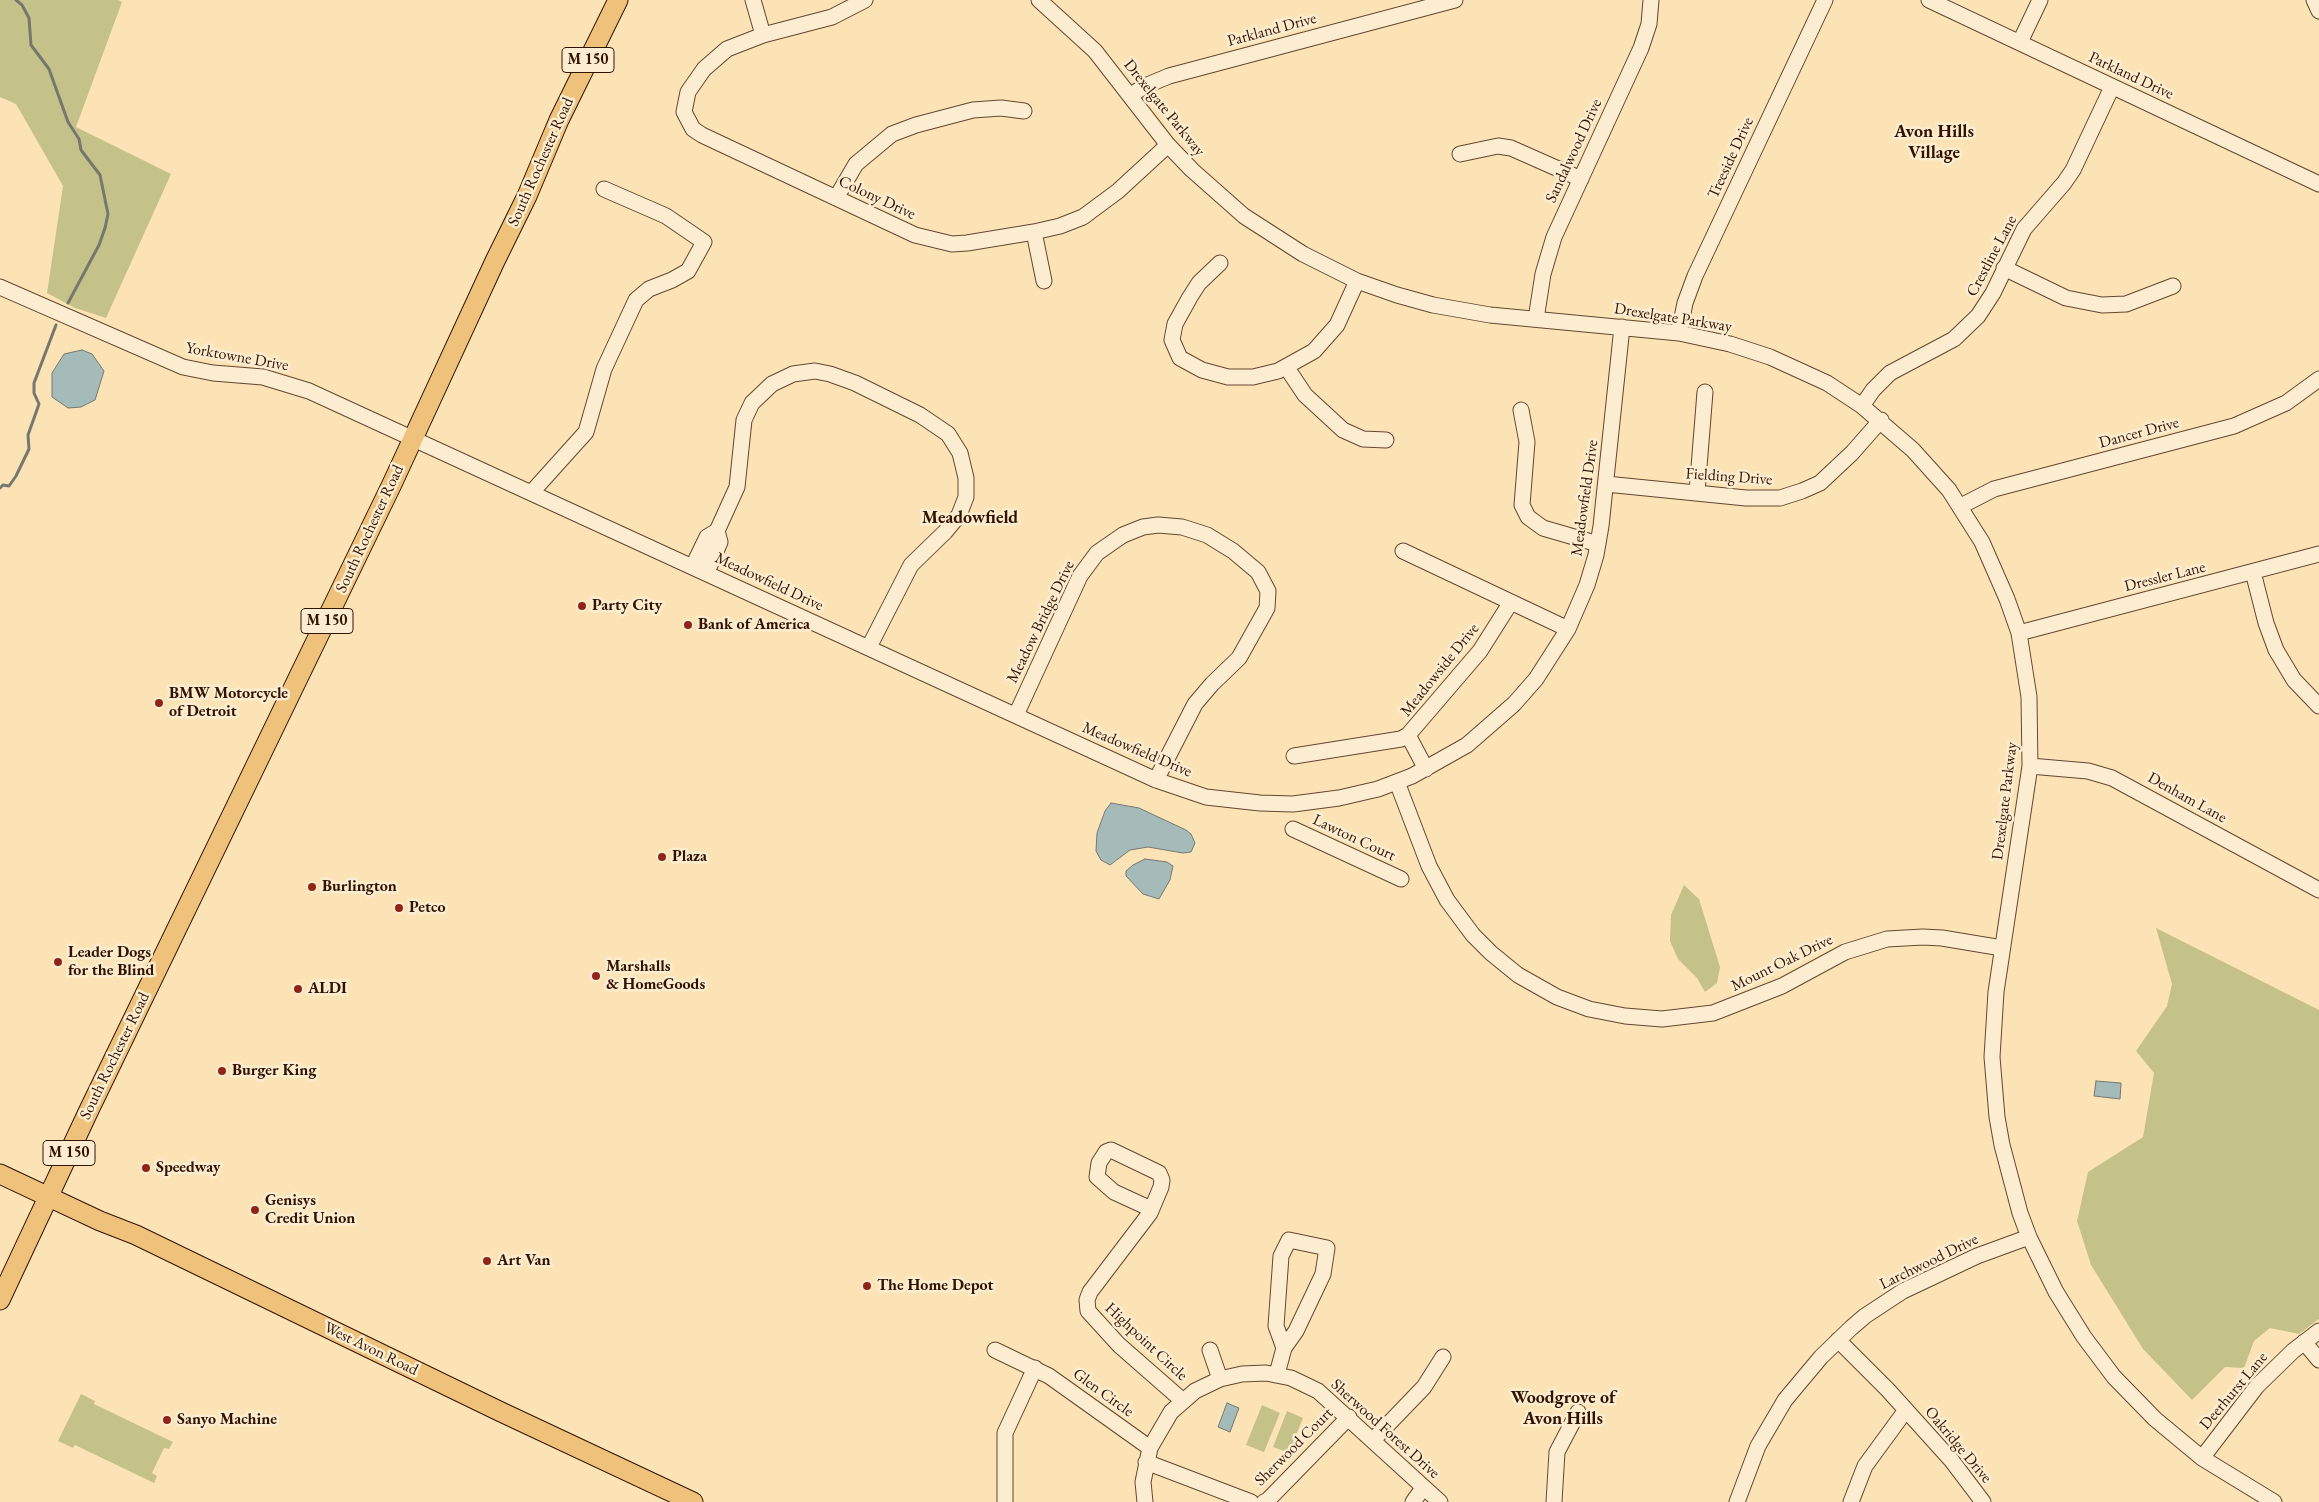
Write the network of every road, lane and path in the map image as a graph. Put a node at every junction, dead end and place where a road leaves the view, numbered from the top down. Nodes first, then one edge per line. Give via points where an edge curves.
1 (618, 0) edge
2 (754, 0) edge
3 (865, 0) edge
4 (1038, 0) edge
5 (1455, 0) edge
6 (1651, 0) edge
7 (1825, 0) edge
8 (1929, 0) edge
9 (2040, 0) edge
10 (2314, 0) edge
11 (2319, 11) edge
12 (763, 35) junction
13 (2020, 42) junction
14 (2112, 87) junction
15 (1131, 95) junction
16 (1024, 110) dead end
17 (1168, 145) junction
18 (1460, 154) dead end
19 (1581, 178) junction
20 (2319, 184) edge
21 (604, 189) dead end
22 (836, 198) junction
23 (1034, 232) junction
24 (1220, 263) dead end
25 (2004, 268) junction
26 (1044, 281) dead end
27 (1357, 281) junction
28 (2173, 286) dead end
29 (0, 287) edge
30 (1536, 319) junction
31 (1622, 327) junction
32 (1679, 333) junction
33 (1287, 368) junction
34 (2319, 379) edge
35 (1706, 392) dead end
36 (1862, 406) junction
37 (1521, 410) dead end
38 (1881, 420) junction
39 (413, 437) junction
40 (1386, 440) dead end
41 (1606, 484) junction
42 (532, 492) junction
43 (1697, 492) junction
44 (1961, 506) junction
45 (1598, 544) junction
46 (1403, 552) dead end
47 (2319, 554) edge
48 (700, 569) junction
49 (2253, 572) junction
50 (1511, 602) junction
51 (1568, 629) junction
52 (2019, 633) junction
53 (869, 647) junction
54 (2319, 706) edge
55 (1016, 715) junction
56 (1408, 735) junction
57 (1294, 756) dead end
58 (2030, 766) junction
59 (1426, 769) junction
60 (1156, 780) junction
61 (1397, 782) junction
62 (1293, 829) dead end
63 (1401, 879) dead end
64 (2319, 890) edge
65 (2002, 948) junction
66 (0, 1174) edge
67 (49, 1197) junction
68 (1152, 1209) junction
69 (2029, 1237) junction
70 (0, 1300) edge
71 (2319, 1331) edge
72 (1838, 1340) junction
73 (2304, 1342) junction
74 (1284, 1348) junction
75 (994, 1350) dead end
76 (1210, 1350) dead end
77 (1444, 1357) dead end
78 (2319, 1360) edge
79 (1035, 1368) junction
80 (1277, 1374) junction
81 (1220, 1379) junction
82 (1183, 1401) junction
83 (1906, 1410) junction
84 (1578, 1412) dead end
85 (1349, 1417) junction
86 (1373, 1440) junction
87 (1148, 1455) junction
88 (2202, 1458) junction
89 (1423, 1488) junction
90 (693, 1502) edge
91 (1005, 1502) edge
92 (1145, 1502) edge
93 (1251, 1502) edge
94 (1264, 1502) edge
95 (1413, 1502) edge
96 (1440, 1502) edge
97 (1554, 1502) edge
98 (1737, 1502) edge
99 (1851, 1502) edge
100 (1983, 1502) edge
101 (2274, 1502) edge

1 - 39 main road, South Rochester Road / M 150
2 - 12 street
3 - 12 street, Colony Drive via 832,18
4 - 15 street, Drexelgate Parkway via 1095,51
5 - 15 street, Parkland Drive via 1169,76
6 - 19 street, Sandalwood Drive via 1646,36
7 - 32 street, Treeside Drive via 1695,276
8 - 13 street, Parkland Drive
9 - 13 street
10 - 11 street
12 - 22 street, Colony Drive via 727,49 704,70 686,98 684,112 687,121 702,135
13 - 14 street, Parkland Drive
14 - 20 street, Parkland Drive
14 - 25 street, Crestline Lane via 2073,170 2055,195 2028,222
15 - 17 street, Drexelgate Parkway
16 - 22 street via 973,110 916,124 892,134 856,164
17 - 23 street, Colony Drive via 1090,213 1060,226
17 - 27 street, Drexelgate Parkway via 1218,194 1260,227 1303,254
18 - 19 street via 1498,146 1511,148
19 - 30 street, Sandalwood Drive via 1550,248
21 - 42 street via 666,216 704,242 688,271 649,289 636,300 604,369 586,432
22 - 23 street, Colony Drive via 914,235 937,242 967,243
23 - 26 street
24 - 33 street via 1199,283 1175,324 1172,340 1180,358 1202,370 1228,376 1253,377
25 - 28 street via 2066,298 2102,305 2126,304
25 - 36 street, Crestline Lane via 1987,304 1970,326 1945,344 1890,373
27 - 30 street, Drexelgate Parkway via 1433,305
27 - 33 street via 1330,334 1314,351
29 - 39 street, Yorktowne Drive via 183,367 213,374 263,377 291,384
30 - 31 street, Drexelgate Parkway
31 - 32 street, Drexelgate Parkway
31 - 41 street, Meadowfield Drive
32 - 36 street, Drexelgate Parkway via 1770,356 1827,383
33 - 40 street via 1305,395 1343,430 1364,439
34 - 44 street, Dancer Drive via 2286,403 2234,426 1994,489
35 - 43 street
36 - 38 street, Drexelgate Parkway
37 - 45 street via 1526,442 1522,506 1528,517 1543,528
38 - 43 street, Fielding Drive via 1835,470 1802,492 1762,499
38 - 44 street, Drexelgate Parkway via 1930,467
39 - 42 street, Meadowfield Drive
39 - 67 main road, South Rochester Road / M 150
41 - 43 street, Fielding Drive
41 - 45 street, Meadowfield Drive
42 - 48 street, Meadowfield Drive
44 - 52 street, Drexelgate Parkway via 1990,558
45 - 51 street, Meadowfield Drive via 1587,585
46 - 50 street
47 - 49 street, Dressler Lane
48 - 53 street, Meadowfield Drive
48 - 53 street via 720,542 717,531 737,487 744,420 760,394 782,378 809,371 855,383 939,426 954,441 964,466 967,491 964,506 953,524 911,565
49 - 52 street, Dressler Lane
49 - 54 street via 2276,650 2294,680
50 - 51 street
50 - 56 street, Meadowside Drive via 1480,651
51 - 59 street, Meadowfield Drive via 1549,661 1514,704 1467,744
52 - 58 street, Drexelgate Parkway via 2029,697
53 - 55 street, Meadowfield Drive
55 - 60 street, Meadowfield Drive
55 - 60 street, Meadow Bridge Drive via 1080,576 1096,553 1123,535 1143,527 1182,527 1207,535 1258,572 1268,591 1267,608 1238,658 1195,704
56 - 57 street, Meadowside Drive
56 - 59 street
58 - 64 street, Denham Lane via 2088,771 2112,778
58 - 65 street, Drexelgate Parkway
59 - 61 street, Meadowfield Drive
60 - 61 street, Meadowfield Drive via 1220,800 1293,804 1356,795
61 - 65 street, Mount Oak Drive via 1429,866 1447,900 1473,935 1506,966 1533,984 1589,1009 1662,1019 1713,1013 1782,986 1844,952 1887,939 1942,938
62 - 63 street, Lawton Court
65 - 69 street, Drexelgate Parkway via 1992,1039 1997,1117 2010,1178
66 - 67 main road, West Avon Road
67 - 70 main road, South Rochester Road / M 150
67 - 90 main road, West Avon Road via 136,1235
68 - 68 street, Highpoint Circle via 1114,1192 1097,1177 1099,1163 1106,1152 1111,1150 1159,1173 1162,1187
68 - 82 street, Highpoint Circle via 1090,1292 1088,1311 1119,1345
69 - 72 street, Larchwood Drive via 1978,1256 1903,1291 1865,1316
69 - 88 street, Drexelgate Parkway via 2070,1316 2099,1358 2155,1419
71 - 73 street, Deerhurst Lane
72 - 83 street, Oakridge Drive
72 - 98 street, Larchwood Drive via 1798,1384 1765,1432
73 - 78 street
73 - 88 street, Deerhurst Lane via 2257,1386
74 - 74 street via 1276,1326 1281,1256 1289,1240 1327,1248 1323,1274
74 - 80 street
75 - 79 street, Glen Circle
76 - 81 street
77 - 86 street via 1424,1387
79 - 87 street, Glen Circle
79 - 91 street via 1005,1433
80 - 81 street, Sherwood Forest Drive via 1242,1374
80 - 85 street, Sherwood Forest Drive via 1305,1383
81 - 82 street, Sherwood Forest Drive
82 - 87 street, Sherwood Forest Drive via 1162,1425
83 - 99 street via 1865,1466
83 - 100 street, Oakridge Drive via 1952,1461
84 - 97 street via 1557,1452
85 - 86 street, Sherwood Forest Drive
85 - 94 street, Sherwood Court
86 - 89 street, Sherwood Forest Drive
87 - 92 street via 1143,1482
87 - 93 street, Sherwood Court
88 - 101 street, Drexelgate Parkway
89 - 95 street
89 - 96 street, Sherwood Forest Drive

